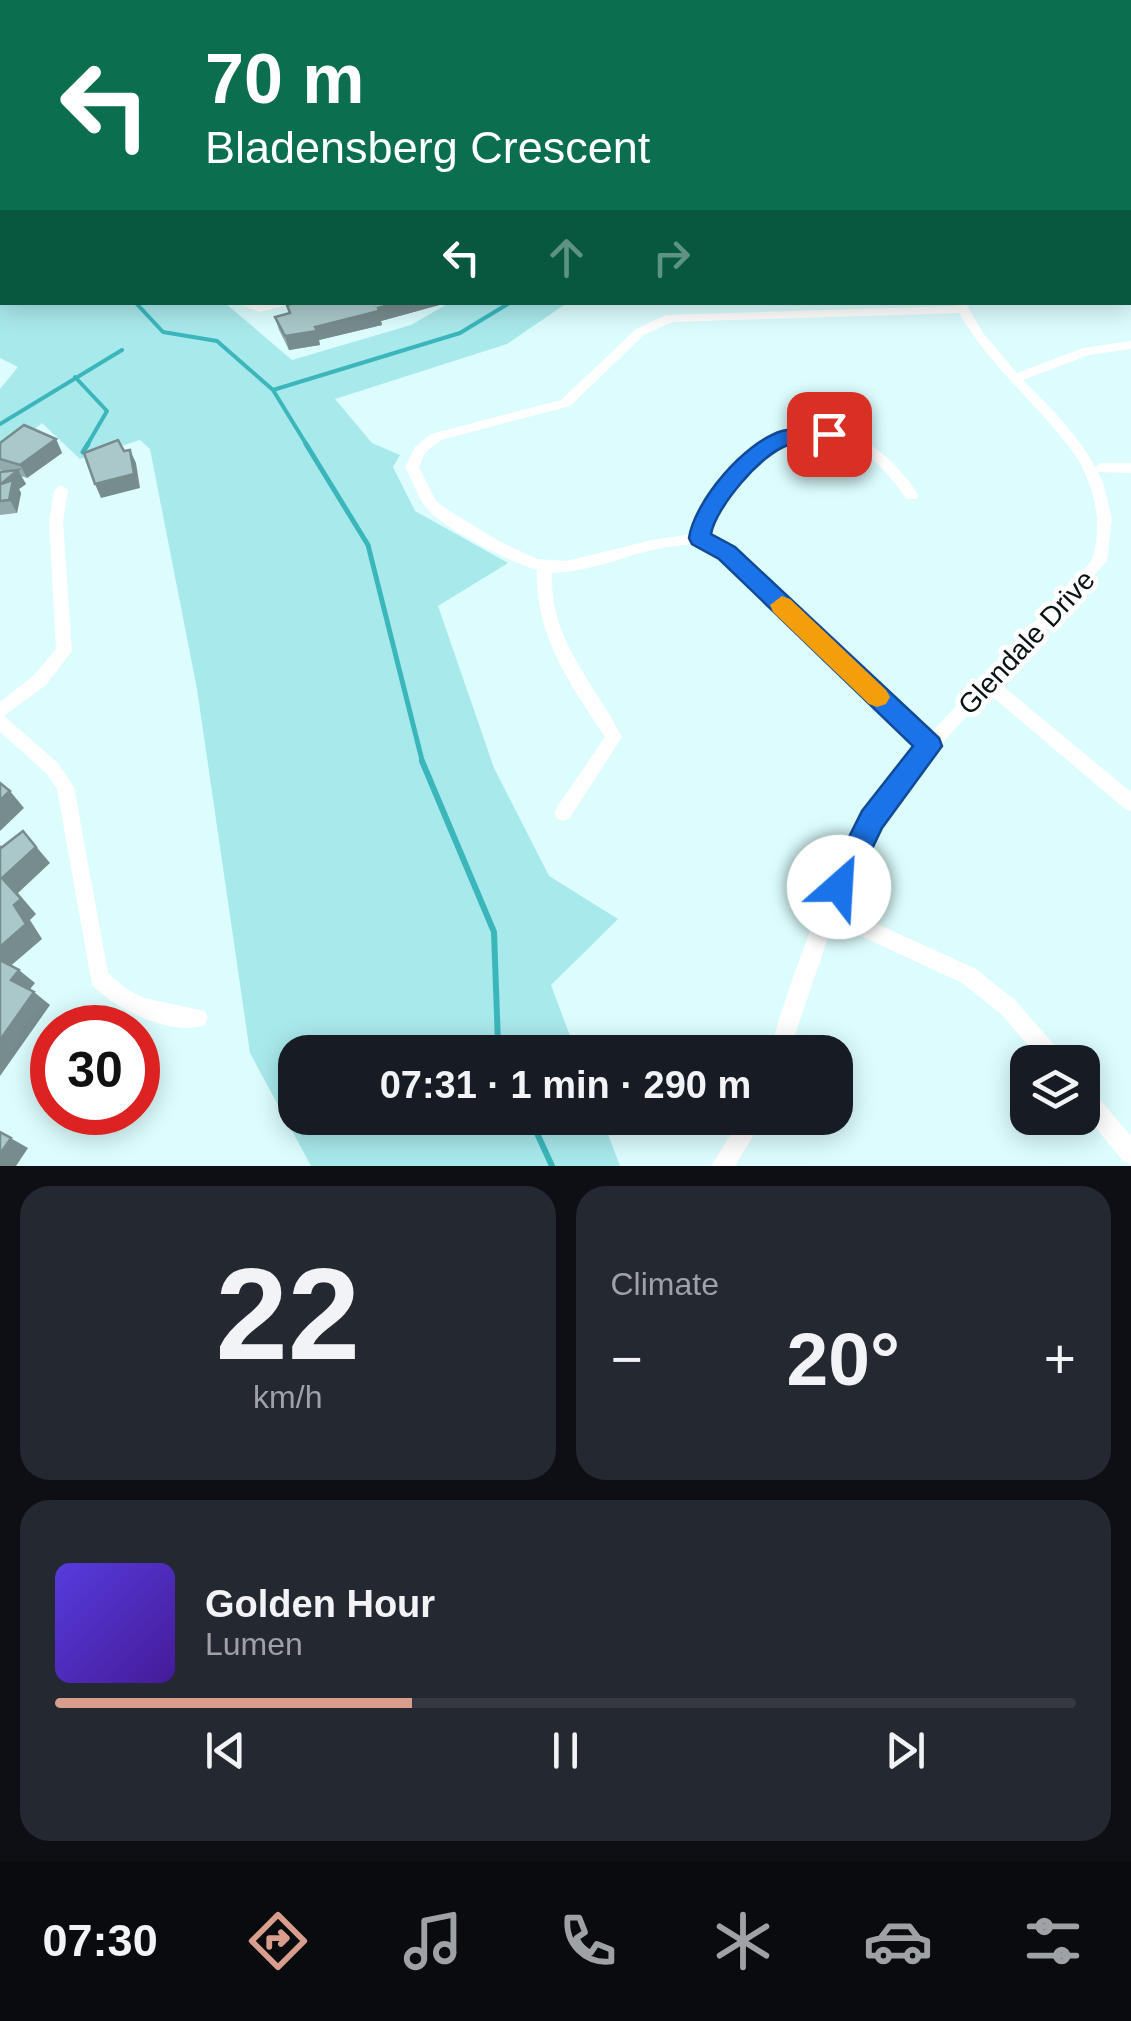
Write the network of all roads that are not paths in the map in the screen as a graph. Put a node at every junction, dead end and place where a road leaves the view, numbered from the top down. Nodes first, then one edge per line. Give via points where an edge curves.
1 (250, 305) edge
2 (276, 305) edge
3 (960, 306) edge
4 (1131, 344) edge
5 (1018, 378) junction
6 (1101, 468) junction
7 (1131, 468) edge
8 (61, 490) dead end
9 (910, 494) dead end
10 (700, 538) junction
11 (545, 566) junction
12 (988, 684) junction
13 (0, 711) edge
14 (0, 722) edge
15 (930, 746) junction
16 (1130, 801) edge
17 (563, 814) dead end
18 (828, 910) junction
19 (198, 1018) dead end
20 (784, 1035) edge
21 (1041, 1045) edge
22 (1100, 1115) edge
23 (742, 1135) edge
24 (1131, 1152) edge
25 (722, 1166) edge

1 - 2 street
3 - 5 street, Glendale Drive
3 - 11 street via 670,318 640,332 565,403 428,442 412,467 430,504
4 - 5 street via 1087,351
5 - 6 street, Glendale Drive via 1073,429
6 - 7 street
6 - 12 street, Glendale Drive via 1114,515 1100,560
8 - 13 street via 56,521 64,650 40,680
9 - 10 street via 855,439 787,436 759,450 703,518
10 - 11 street
10 - 15 street via 727,553
11 - 17 street via 551,624 614,737
12 - 15 street, Glendale Drive
12 - 16 street
14 - 19 street via 65,788 98,978 118,996 154,1012
15 - 18 street, Glendale Drive via 872,820
18 - 20 street, Glendale Drive
18 - 21 street via 969,976
22 - 24 street
23 - 25 street

